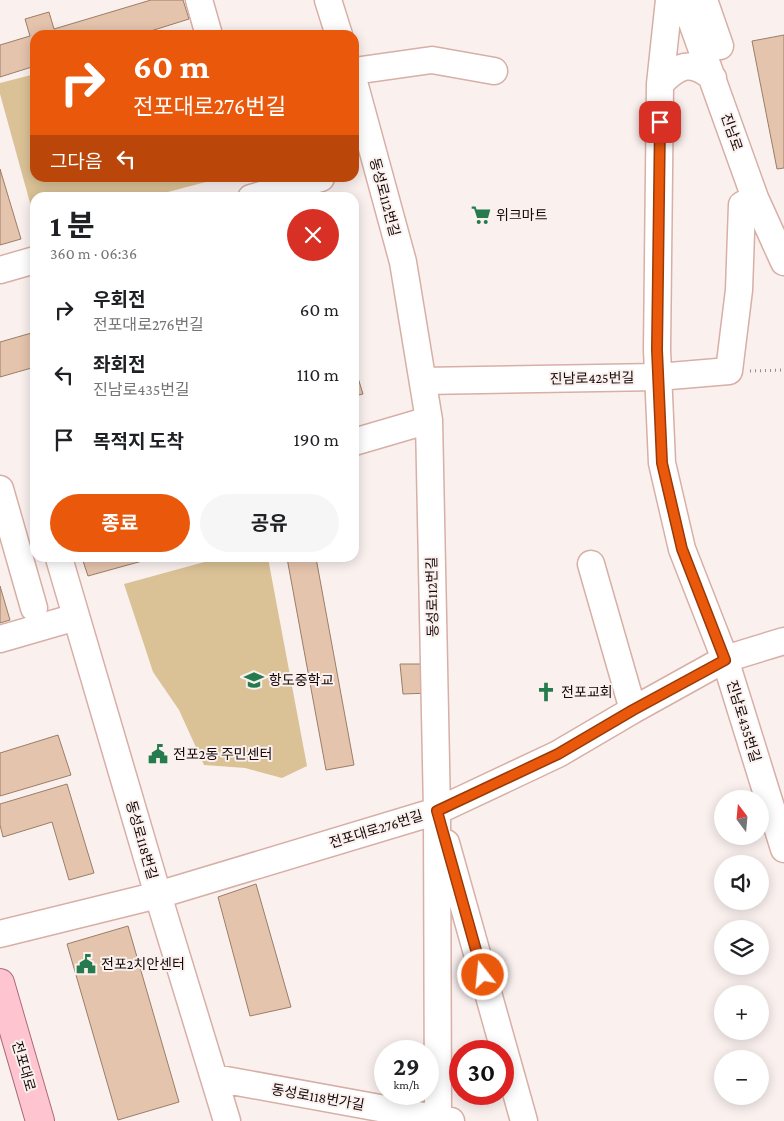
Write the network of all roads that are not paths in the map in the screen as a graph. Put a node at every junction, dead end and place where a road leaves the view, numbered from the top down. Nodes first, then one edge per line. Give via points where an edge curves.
1 (198, 0) edge
2 (328, 0) edge
3 (669, 0) edge
4 (684, 0) edge
5 (704, 0) edge
6 (207, 30) edge
7 (337, 30) edge
8 (359, 70) edge
9 (494, 71) dead end
10 (713, 78) junction
11 (660, 84) junction
12 (359, 124) edge
13 (364, 165) edge
14 (298, 182) edge
15 (253, 190) edge
16 (755, 198) junction
17 (784, 234) edge
18 (30, 261) edge
19 (784, 262) edge
20 (0, 270) edge
21 (658, 377) junction
22 (423, 381) junction
23 (429, 420) junction
24 (359, 441) edge
25 (0, 490) edge
26 (60, 562) edge
27 (591, 564) dead end
28 (34, 608) dead end
29 (76, 617) junction
30 (0, 639) edge
31 (784, 641) edge
32 (725, 660) junction
33 (633, 710) junction
34 (437, 811) junction
35 (784, 850) edge
36 (158, 895) junction
37 (0, 934) edge
38 (0, 983) edge
39 (0, 1029) edge
40 (0, 1059) edge
41 (215, 1078) junction
42 (442, 1120) edge
43 (40, 1121) edge
44 (227, 1121) edge
45 (524, 1121) edge

1 - 6 street
2 - 7 street
3 - 11 street, 진남로435번길
4 - 10 street, 진남로
5 - 17 street, 진남로
8 - 9 street via 432,60
10 - 11 street via 702,68 684,66 671,72
10 - 16 street, 진남로
11 - 21 street, 진남로435번길
12 - 13 street, 동성로112번길
13 - 22 street, 동성로112번길 via 402,262
14 - 15 street
16 - 19 street, 진남로
16 - 21 street, 진남로425번길 via 742,205 739,290 729,372
18 - 20 street
21 - 22 street, 진남로425번길
21 - 32 street, 진남로435번길 via 662,463 682,549
22 - 23 street, 동성로112번길
23 - 24 street
23 - 34 street, 동성로112번길
25 - 28 street
26 - 29 street, 동성로118번길
27 - 33 street
29 - 30 street
29 - 36 street, 동성로118번길
31 - 32 street, 전포대로276번길
32 - 33 street, 전포대로276번길
32 - 35 street, 진남로435번길
33 - 34 street, 전포대로276번길 via 558,754
34 - 36 street, 전포대로276번길
34 - 42 street, 동성로112번길
34 - 45 street
36 - 37 street, 전포대로276번길
36 - 41 street, 동성로118번길
38 - 43 main road, 전포대로
39 - 40 main road via 5,1048 3,1059
41 - 42 street, 동성로118번가길
41 - 44 street, 동성로118번길

